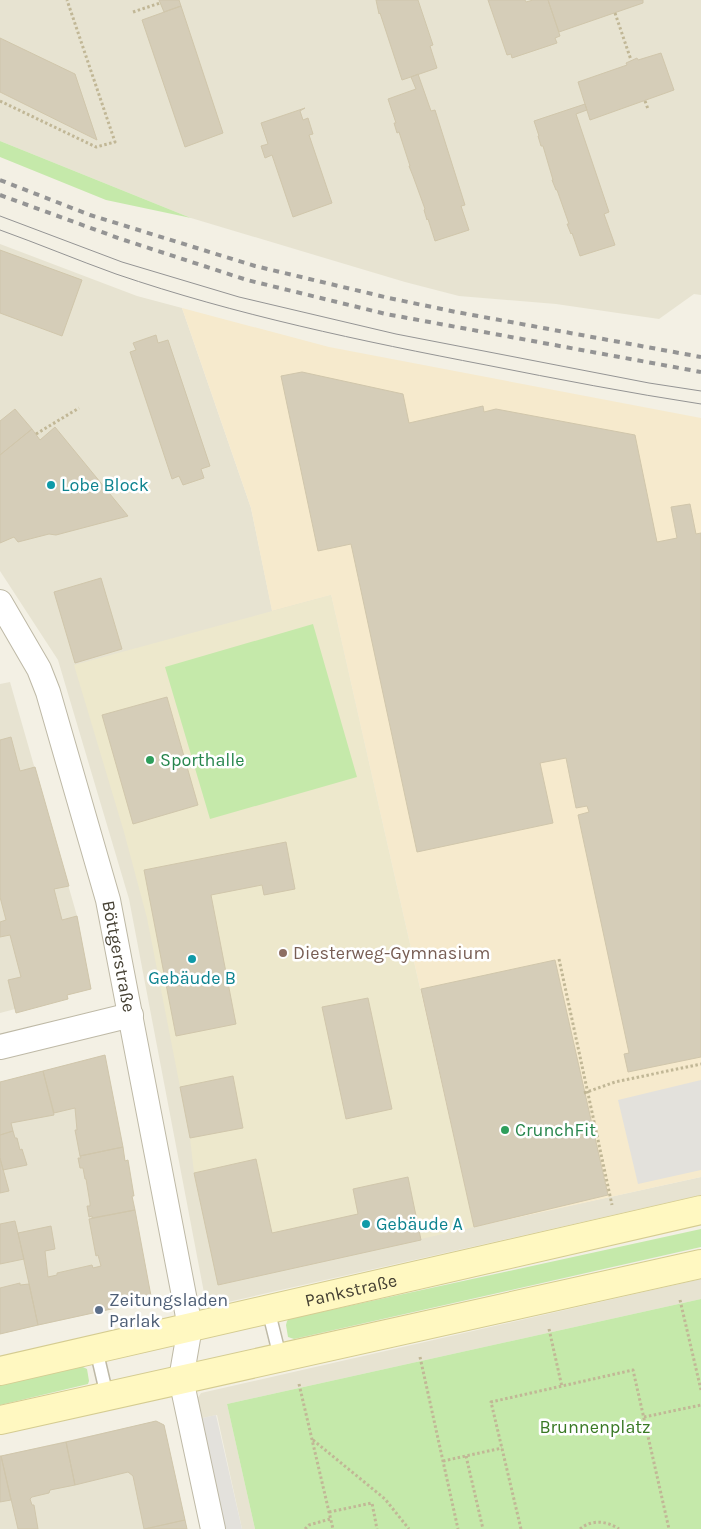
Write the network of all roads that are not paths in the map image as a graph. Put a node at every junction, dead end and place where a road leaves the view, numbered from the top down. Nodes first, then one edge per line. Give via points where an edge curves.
1 (0, 602) edge
2 (131, 1015) junction
3 (0, 1047) edge
4 (701, 1210) edge
5 (701, 1264) edge
6 (268, 1309) junction
7 (190, 1327) junction
8 (96, 1349) junction
9 (280, 1357) junction
10 (0, 1371) edge
11 (181, 1379) junction
12 (107, 1396) junction
13 (0, 1420) edge
14 (214, 1529) edge

1 - 2 street, Böttgerstraße via 39,668 48,692 108,900
2 - 3 street
2 - 7 street, Böttgerstraße
4 - 6 main road, Pankstraße
5 - 9 main road
6 - 7 main road, Pankstraße
6 - 9 lane
7 - 8 main road, Pankstraße
7 - 11 street
8 - 10 main road, Pankstraße
8 - 12 lane
9 - 11 main road
11 - 12 main road
11 - 14 street
12 - 13 main road

